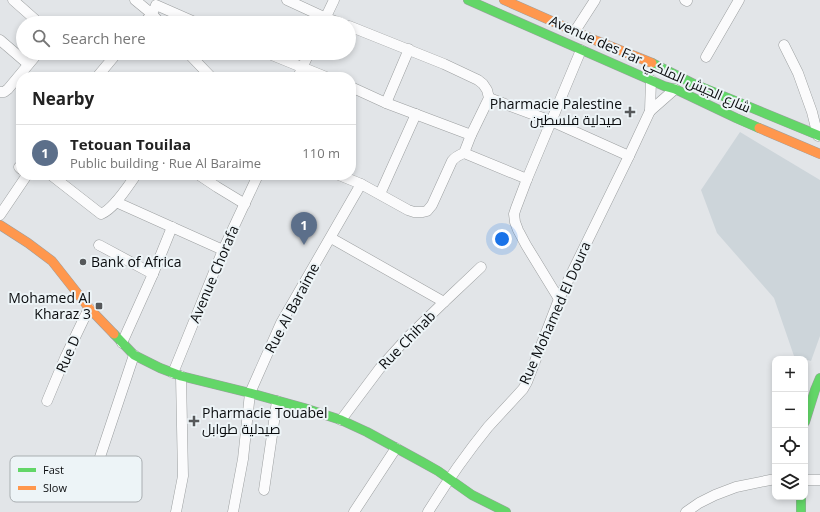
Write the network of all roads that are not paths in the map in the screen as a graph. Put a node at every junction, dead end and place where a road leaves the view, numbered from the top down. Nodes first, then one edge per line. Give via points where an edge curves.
1 (13, 0) edge
2 (135, 0) edge
3 (287, 0) edge
4 (334, 0) edge
5 (468, 0) edge
6 (504, 0) edge
7 (595, 0) edge
8 (739, 0) edge
9 (155, 6) edge
10 (31, 16) edge
11 (149, 16) edge
12 (158, 16) edge
13 (180, 16) edge
14 (317, 16) edge
15 (326, 16) edge
16 (356, 29) edge
17 (575, 31) junction
18 (0, 40) edge
19 (784, 45) dead end
20 (409, 49) junction
21 (581, 50) junction
22 (16, 54) edge
23 (706, 57) dead end
24 (23, 60) edge
25 (32, 60) edge
26 (112, 60) edge
27 (194, 60) edge
28 (284, 60) edge
29 (306, 60) edge
30 (28, 64) junction
31 (302, 67) junction
32 (22, 72) edge
33 (103, 72) edge
34 (204, 72) edge
35 (300, 72) edge
36 (314, 72) edge
37 (16, 79) edge
38 (651, 80) junction
39 (675, 89) junction
40 (0, 92) edge
41 (356, 92) edge
42 (489, 98) junction
43 (386, 103) junction
44 (650, 111) junction
45 (416, 114) junction
46 (551, 121) junction
47 (471, 135) junction
48 (819, 136) edge
49 (464, 153) junction
50 (820, 154) edge
51 (629, 156) junction
52 (527, 179) junction
53 (24, 180) edge
54 (57, 180) edge
55 (132, 180) edge
56 (206, 180) edge
57 (256, 180) edge
58 (351, 180) edge
59 (361, 184) junction
60 (380, 194) junction
61 (116, 202) junction
62 (244, 204) junction
63 (0, 215) edge
64 (0, 225) edge
65 (172, 227) junction
66 (331, 238) junction
67 (99, 245) dead end
68 (223, 250) junction
69 (481, 267) dead end
70 (153, 274) junction
71 (559, 299) junction
72 (444, 302) junction
73 (89, 308) junction
74 (122, 344) junction
75 (134, 355) junction
76 (177, 375) junction
77 (820, 378) edge
78 (250, 393) junction
79 (47, 401) dead end
80 (277, 401) junction
81 (808, 412) edge
82 (341, 420) junction
83 (396, 448) junction
84 (99, 456) edge
85 (449, 480) junction
86 (772, 480) edge
87 (808, 480) edge
88 (820, 480) edge
89 (264, 490) dead end
90 (801, 500) edge
91 (177, 512) edge
92 (233, 512) edge
93 (354, 512) edge
94 (428, 512) edge
95 (506, 512) edge
96 (686, 512) edge
97 (801, 512) edge

1 - 10 street
2 - 9 street
3 - 14 street
4 - 15 street
5 - 21 main road, Avenue des Far شارع الجيش الملكي
6 - 17 main road, Avenue des Far شارع الجيش الملكي
7 - 17 street
8 - 23 street
9 - 11 street
9 - 12 street
9 - 13 street
16 - 20 street
17 - 48 main road, Avenue des Far شارع الجيش الملكي
18 - 22 street
19 - 48 street via 798,73
20 - 42 street via 480,81 486,87
20 - 43 street
21 - 38 main road, Avenue des Far شارع الجيش الملكي
21 - 46 street
24 - 30 street
25 - 30 street
26 - 33 street
27 - 34 street
28 - 31 street
29 - 31 street
30 - 32 street
31 - 35 street
31 - 36 street
37 - 40 street via 8,89
38 - 39 main road, Avenue des Far شارع الجيش الملكي
38 - 44 street, Rue Mohamed El Doura
39 - 44 street, Rue Mohamed El Doura
39 - 50 main road, Avenue des Far شارع الجيش الملكي
41 - 43 street
42 - 46 street
42 - 47 street
43 - 45 street
44 - 51 street, Rue Mohamed El Doura
45 - 47 street
45 - 60 street
46 - 51 street
46 - 52 street
47 - 49 street
49 - 52 street
49 - 60 street via 452,161 432,205 425,212 408,210
51 - 71 street, Rue Mohamed El Doura
52 - 71 street via 514,214 515,222
53 - 63 street
54 - 61 street via 101,214
55 - 61 street
56 - 62 street
57 - 62 street, Avenue Chorafa
58 - 59 street
59 - 60 street
59 - 66 street, Rue Al Baraime
61 - 65 street
62 - 68 street, Avenue Chorafa
64 - 73 main road via 52,261
65 - 68 street
65 - 70 street
66 - 72 street
66 - 78 street, Rue Al Baraime via 281,323
67 - 70 street
68 - 76 street, Avenue Chorafa
69 - 72 street, Rue Chihab
70 - 74 street
71 - 85 street, Rue Mohamed El Doura via 523,388 488,428
72 - 82 street, Rue Chihab via 380,368
73 - 74 main road
73 - 79 street, Rue D
74 - 75 main road
75 - 76 main road
75 - 84 street
76 - 78 main road
76 - 91 street via 183,476
77 - 81 main road
78 - 80 main road
78 - 92 street, Rue Al Baraime via 243,459
80 - 82 main road
80 - 89 street
82 - 83 main road
83 - 85 main road via 438,471
83 - 93 street
85 - 94 street, Rue Mohamed El Doura
85 - 95 main road
86 - 96 street via 736,487 715,495
87 - 88 street
90 - 97 main road

